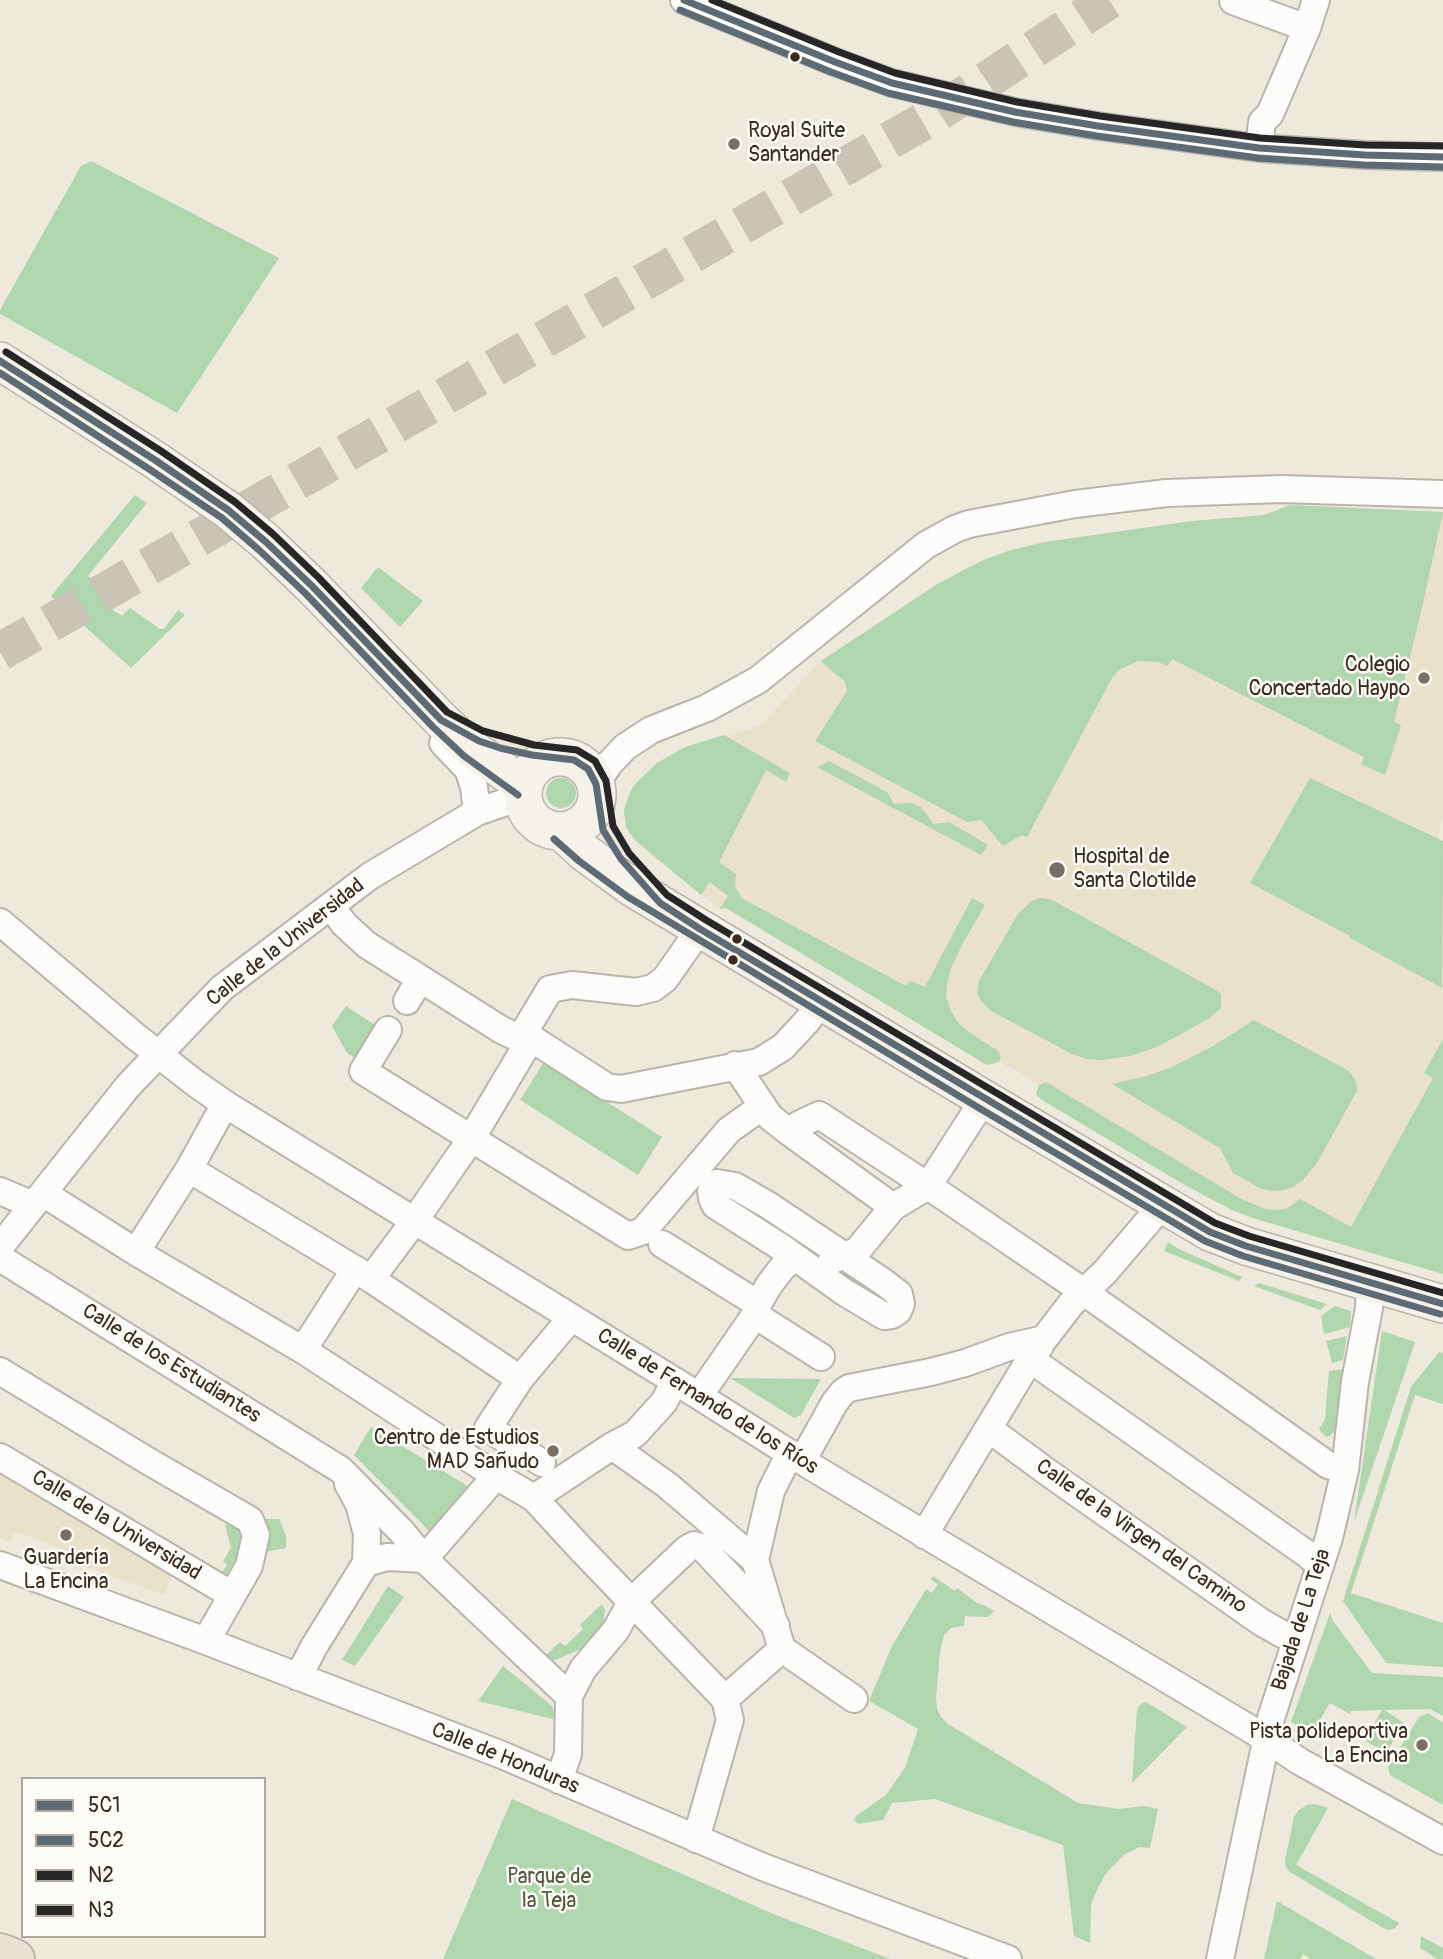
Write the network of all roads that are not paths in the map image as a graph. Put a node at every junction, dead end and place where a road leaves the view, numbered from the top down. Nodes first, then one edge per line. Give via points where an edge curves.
1 (684, 0) edge
2 (1316, 0) edge
3 (1233, 1) edge
4 (1307, 28) junction
5 (1259, 148) junction
6 (1443, 157) edge
7 (0, 361) edge
8 (1443, 494) edge
9 (403, 680) junction
10 (442, 720) junction
11 (558, 757) junction
12 (523, 791) junction
13 (596, 791) junction
14 (477, 812) junction
15 (561, 831) junction
16 (660, 903) junction
17 (331, 906) junction
18 (0, 922) edge
19 (700, 929) junction
20 (821, 1001) junction
21 (388, 1030) dead end
22 (527, 1036) junction
23 (157, 1054) junction
24 (735, 1065) junction
25 (984, 1099) junction
26 (225, 1104) junction
27 (763, 1106) junction
28 (789, 1132) junction
29 (471, 1139) junction
30 (189, 1169) junction
31 (928, 1185) junction
32 (0, 1191) edge
33 (38, 1199) junction
34 (1163, 1204) junction
35 (893, 1207) junction
36 (415, 1220) junction
37 (662, 1244) dead end
38 (0, 1247) edge
39 (136, 1252) junction
40 (843, 1256) junction
41 (0, 1258) edge
42 (803, 1263) junction
43 (363, 1274) junction
44 (1370, 1281) junction
45 (1084, 1292) junction
46 (1443, 1304) edge
47 (757, 1310) junction
48 (571, 1318) junction
49 (1037, 1349) junction
50 (303, 1350) junction
51 (821, 1357) dead end
52 (0, 1371) edge
53 (520, 1379) junction
54 (675, 1381) junction
55 (699, 1396) junction
56 (989, 1429) junction
57 (612, 1446) junction
58 (0, 1457) edge
59 (796, 1457) junction
60 (542, 1463) dead end
61 (341, 1470) junction
62 (1345, 1470) junction
63 (496, 1476) junction
64 (534, 1498) junction
65 (924, 1535) junction
66 (424, 1559) junction
67 (755, 1560) junction
68 (366, 1563) junction
69 (0, 1565) edge
70 (1319, 1565) junction
71 (232, 1595) junction
72 (631, 1602) junction
73 (779, 1637) junction
74 (1297, 1637) junction
75 (206, 1641) junction
76 (298, 1676) junction
77 (569, 1696) junction
78 (725, 1699) junction
79 (854, 1699) dead end
80 (1266, 1738) junction
81 (559, 1780) junction
82 (696, 1839) junction
83 (1443, 1841) edge
84 (0, 1953) edge
85 (1219, 1958) edge
86 (15, 1959) edge
87 (1008, 1959) edge

1 - 5 street via 892,83 1015,112
2 - 4 street
3 - 4 street
4 - 5 street via 1270,114 1262,122
5 - 6 street
7 - 9 main road via 228,510 267,542
8 - 13 street via 1281,489 1167,493 969,524 926,545 758,680 625,747 609,764
9 - 10 main road
9 - 14 street via 435,736 468,769
10 - 11 main road via 500,748
10 - 12 main road
11 - 12 main road via 542,761 530,772
11 - 13 main road via 587,769
12 - 14 street, Calle de la Universidad
12 - 15 main road via 527,811 536,823
13 - 15 main road via 586,821
13 - 16 main road via 603,830 621,859
14 - 17 street, Calle de la Universidad via 370,876
15 - 16 main road via 633,888
16 - 19 main road
17 - 22 street via 414,990 512,1035
17 - 23 street, Calle de la Universidad via 222,988
18 - 23 street, Calle de Fernando de los Ríos
19 - 20 main road
19 - 22 street via 665,979 653,988 636,992 572,985 550,989
20 - 24 street via 783,1047 759,1062
20 - 25 main road
21 - 29 street via 363,1071
22 - 24 street via 607,1087
22 - 29 street
23 - 26 street, Calle de Fernando de los Ríos
23 - 33 street, Calle de la Universidad
24 - 27 street
25 - 31 street
25 - 34 main road
26 - 30 street
26 - 36 street, Calle de Fernando de los Ríos
27 - 28 street
27 - 29 street via 729,1130 643,1231 628,1236
28 - 31 street via 819,1115
28 - 35 street
29 - 36 street
30 - 39 street
30 - 43 street
31 - 35 street
31 - 45 street
32 - 33 street
33 - 38 street, Calle de la Universidad
33 - 39 street
34 - 44 main road via 1210,1232 1246,1246
34 - 45 street
35 - 40 street via 857,1251
36 - 43 street
36 - 48 street, Calle de Fernando de los Ríos
37 - 47 street
39 - 50 street
40 - 42 street
40 - 42 street via 898,1294 898,1311 884,1316
40 - 42 street via 768,1205 735,1186 717,1183 711,1191 715,1205
41 - 61 street, Calle de los Estudiantes
42 - 47 street via 776,1276
43 - 50 street
43 - 53 street
44 - 46 main road
44 - 62 street, Bajada de La Teja
45 - 49 street
45 - 62 street via 1328,1465
47 - 51 street
47 - 55 street
48 - 53 street
48 - 54 street, Calle de Fernando de los Ríos
49 - 56 street
49 - 59 street via 1009,1348 931,1372 849,1388
49 - 70 street
50 - 63 street
52 - 71 street via 250,1520 256,1535 249,1566
53 - 60 street via 488,1428
54 - 55 street, Calle de Fernando de los Ríos
54 - 57 street via 664,1402 635,1434
55 - 59 street, Calle de Fernando de los Ríos
56 - 65 street
56 - 74 street, Calle de la Virgen del Camino via 1261,1622
57 - 64 street
57 - 67 street via 667,1485
58 - 71 street, Calle de la Universidad
59 - 65 street, Calle de Fernando de los Ríos
59 - 67 street via 771,1491
61 - 66 street, Calle de los Estudiantes
61 - 68 street via 359,1504 367,1534
62 - 70 street, Bajada de La Teja
63 - 64 street
63 - 66 street
64 - 72 street
65 - 80 street, Calle de Fernando de los Ríos
66 - 68 street via 387,1557
66 - 77 street, Calle de los Estudiantes
67 - 73 street
68 - 76 street
69 - 75 street, Calle de Honduras
70 - 74 street, Bajada de La Teja
71 - 75 street
72 - 73 street via 694,1545 702,1547
72 - 77 street
72 - 78 street
73 - 78 street
73 - 79 street
74 - 80 street, Bajada de La Teja
75 - 76 street, Calle de Honduras
76 - 81 street, Calle de Honduras
77 - 81 street via 568,1754
78 - 82 street via 730,1720
80 - 83 street, Calle de Fernando de los Ríos
80 - 85 street, Bajada de La Teja
81 - 82 street, Calle de Honduras
82 - 87 street, Calle de Honduras
84 - 86 main road

